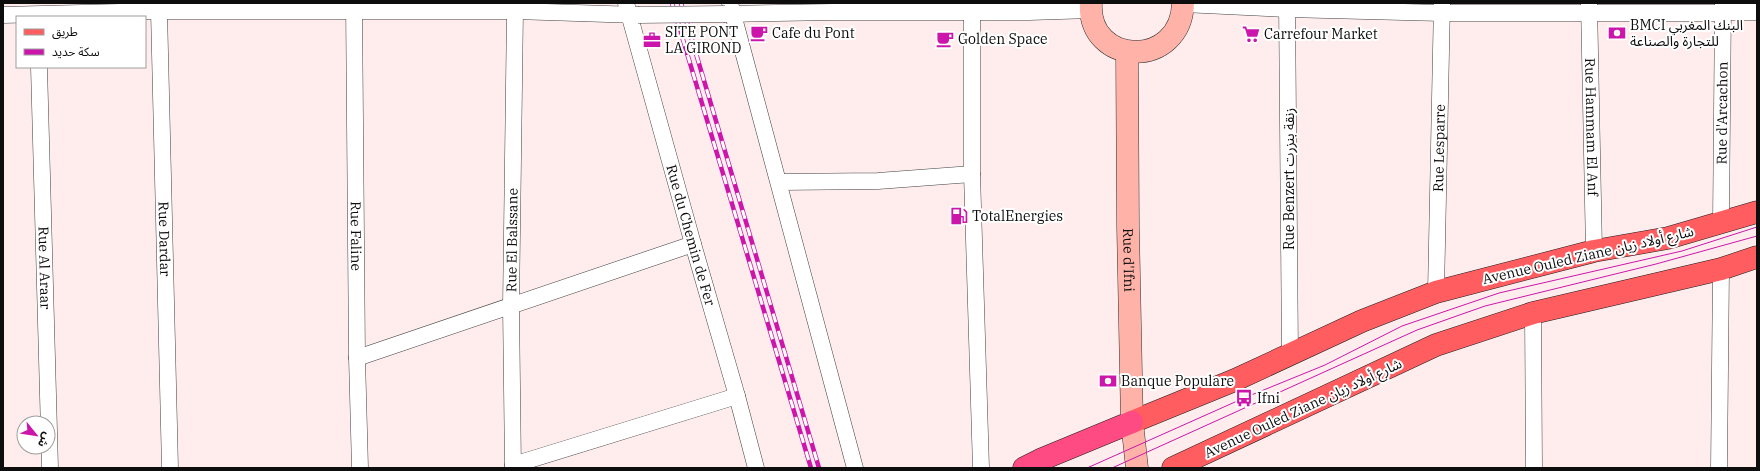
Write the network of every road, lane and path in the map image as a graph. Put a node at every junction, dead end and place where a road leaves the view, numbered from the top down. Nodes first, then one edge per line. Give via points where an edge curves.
1 (1183, 3) edge
2 (1091, 6) edge
3 (1287, 6) edge
4 (354, 7) edge
5 (1723, 7) edge
6 (833, 8) edge
7 (972, 8) edge
8 (1442, 8) edge
9 (1589, 8) edge
10 (729, 10) edge
11 (159, 11) junction
12 (515, 11) junction
13 (632, 11) edge
14 (1757, 12) edge
15 (3, 15) edge
16 (38, 16) edge
17 (1127, 52) junction
18 (40, 68) edge
19 (972, 174) junction
20 (779, 182) junction
21 (1757, 212) edge
22 (1721, 222) junction
23 (693, 244) junction
24 (1594, 251) junction
25 (1757, 257) edge
26 (1721, 269) junction
27 (1436, 292) junction
28 (511, 306) junction
29 (1533, 313) junction
30 (1290, 355) junction
31 (357, 358) junction
32 (737, 396) junction
33 (1132, 422) junction
34 (513, 467) edge
35 (50, 468) edge
36 (170, 468) edge
37 (360, 468) edge
38 (756, 468) edge
39 (855, 468) edge
40 (981, 468) edge
41 (1024, 468) edge
42 (1137, 468) edge
43 (1172, 468) edge
44 (1534, 468) edge
45 (1719, 468) edge

1 - 3 street
1 - 17 street via 1178,27 1162,45 1151,50
2 - 7 street
2 - 17 street via 1094,24 1102,37 1113,46
3 - 8 street
3 - 30 street, Rue Benzert زنقة بنزرت
4 - 11 street
4 - 12 street
4 - 31 street, Rue Faline
5 - 9 street via 1718,13
5 - 14 street
5 - 22 street, Rue d'Arcachon
6 - 7 street
6 - 10 street
7 - 19 street
8 - 9 street
8 - 27 street, Rue Lesparre
9 - 24 street, Rue Hammam El Anf
10 - 13 street, bridge
10 - 20 street
11 - 16 street
11 - 36 street, Rue Dardar
12 - 13 street
12 - 28 street, Rue El Balssane
13 - 23 street, Rue du Chemin de Fer
15 - 16 street
17 - 33 street, Rue d'Ifni
18 - 35 street, Rue Al Araar
19 - 20 street via 878,180
19 - 40 street
20 - 39 street
21 - 22 main road, Avenue Ouled Ziane شارع أولاد زيان
22 - 24 main road, Avenue Ouled Ziane شارع أولاد زيان via 1668,238
23 - 28 street
23 - 32 street, Rue du Chemin de Fer
24 - 27 main road, Avenue Ouled Ziane شارع أولاد زيان
25 - 26 main road, Avenue Ouled Ziane شارع أولاد زيان
26 - 29 main road, Avenue Ouled Ziane شارع أولاد زيان
26 - 45 street
27 - 30 main road, Avenue Ouled Ziane شارع أولاد زيان via 1362,321
28 - 31 street
28 - 34 street, Rue El Balssane
29 - 43 main road, Avenue Ouled Ziane شارع أولاد زيان via 1436,345
29 - 44 street
30 - 33 main road, Avenue Ouled Ziane شارع أولاد زيان
31 - 37 street, Rue Faline
32 - 34 street
32 - 38 street, Rue du Chemin de Fer
33 - 41 highway
33 - 42 street, Rue d'Ifni

